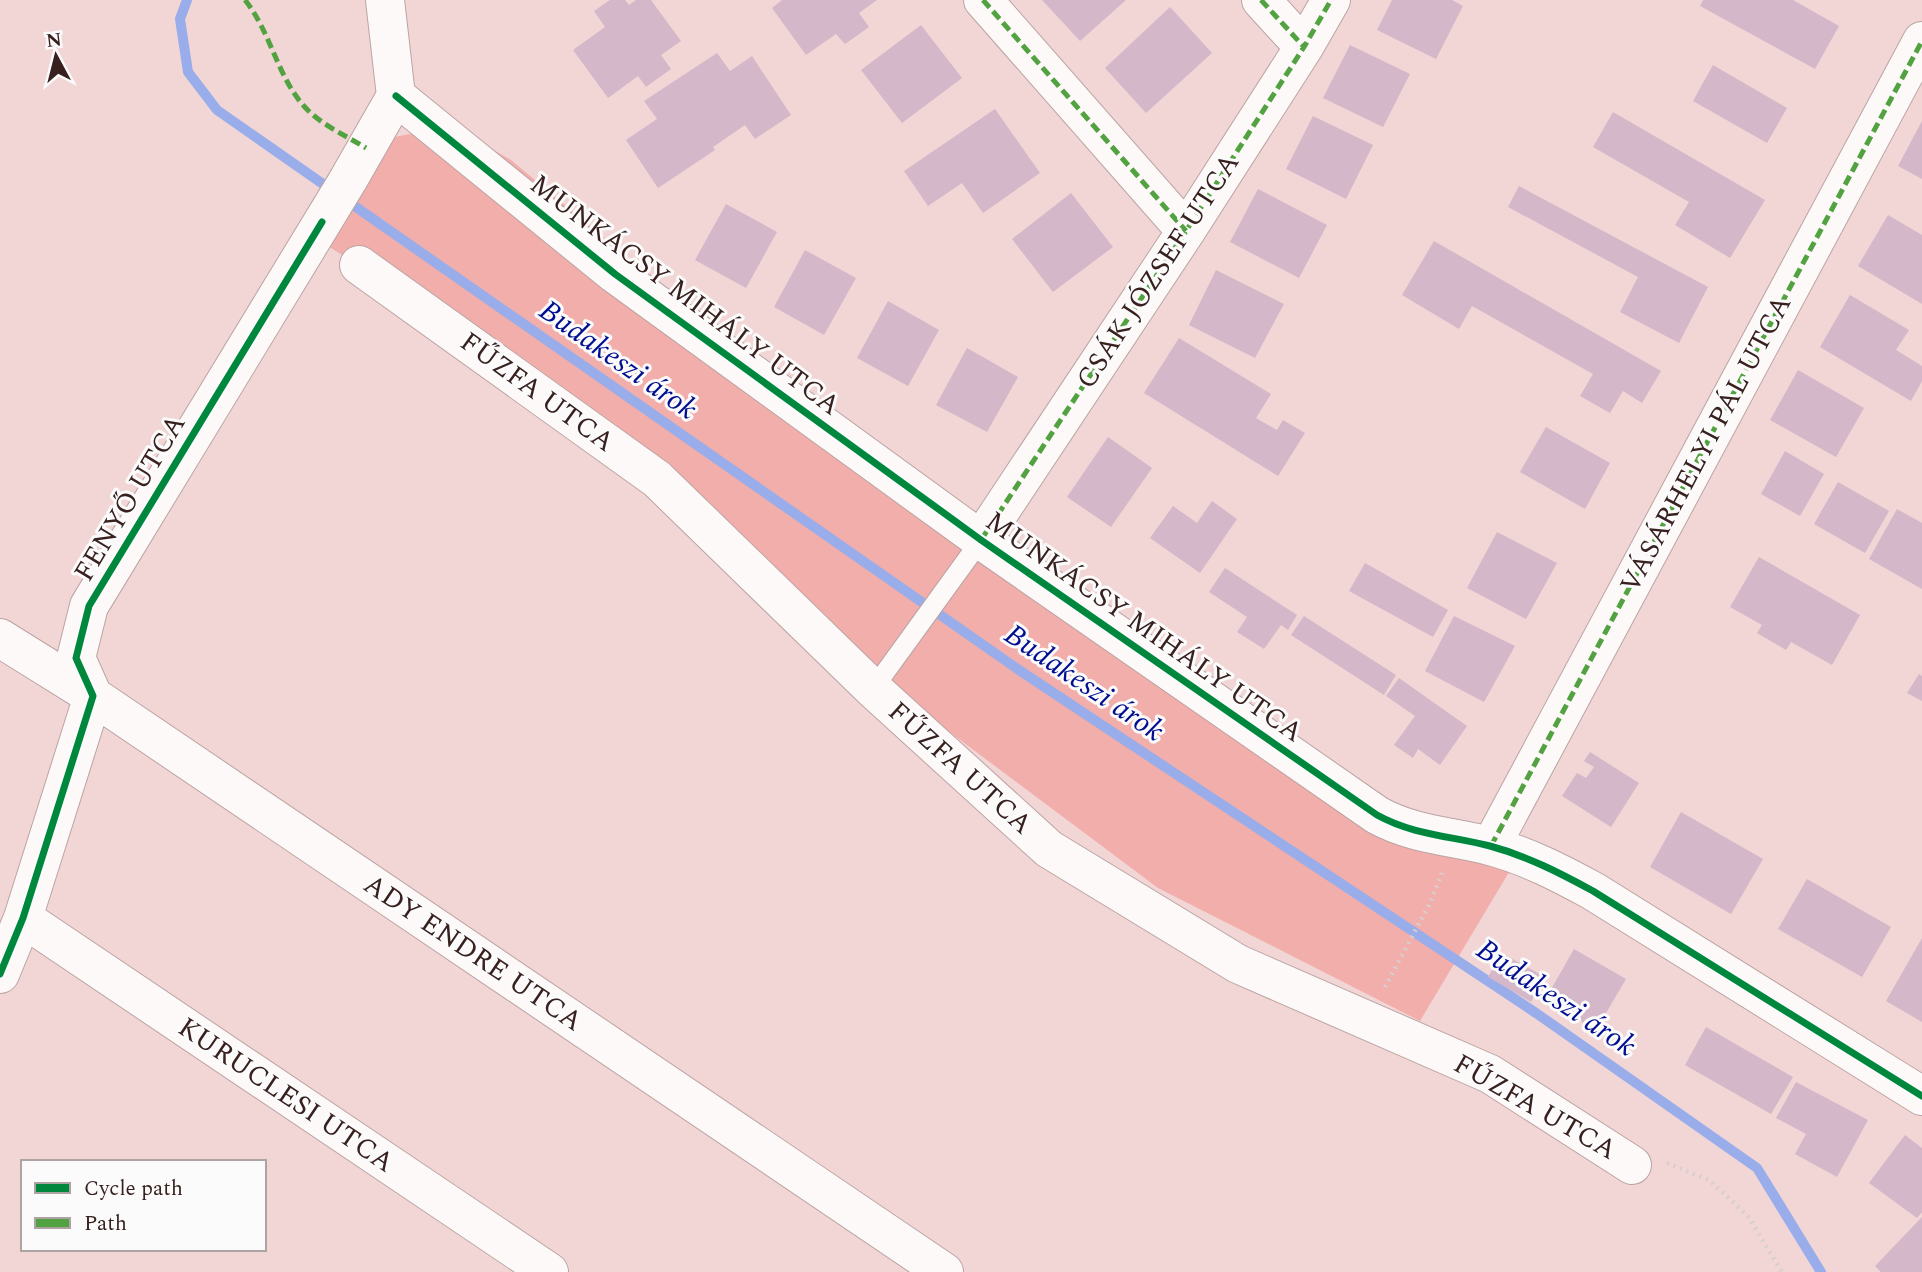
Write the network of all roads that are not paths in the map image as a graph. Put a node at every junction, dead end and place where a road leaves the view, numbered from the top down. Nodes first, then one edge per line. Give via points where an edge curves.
1 (384, 0) edge
2 (984, 0) edge
3 (1261, 0) edge
4 (1331, 0) edge
5 (1922, 41) edge
6 (1304, 47) junction
7 (396, 96) junction
8 (1186, 231) junction
9 (359, 265) dead end
10 (981, 540) junction
11 (0, 638) edge
12 (873, 689) junction
13 (93, 696) junction
14 (1491, 846) junction
15 (23, 918) junction
16 (0, 974) edge
17 (1922, 1096) edge
18 (1632, 1165) road end
19 (549, 1272) edge
20 (944, 1272) edge

1 - 7 street
2 - 8 street
3 - 6 street
4 - 6 street, CSÁK JÓZSEF UTCA
5 - 14 street, VÁSÁRHELYI PÁL UTCA
6 - 8 street, CSÁK JÓZSEF UTCA
7 - 10 street, MUNKÁCSY MIHÁLY UTCA via 615,274
7 - 13 street, FENYŐ UTCA via 89,606 76,658
8 - 10 street, CSÁK JÓZSEF UTCA
9 - 12 street, FŰZFA UTCA via 657,479
10 - 12 lane
10 - 14 street, MUNKÁCSY MIHÁLY UTCA via 1377,814 1407,829
11 - 13 street, ADY ENDRE UTCA
12 - 18 street, FŰZFA UTCA via 1049,849 1238,964 1490,1074
13 - 15 street
13 - 20 street, ADY ENDRE UTCA
14 - 17 street, MUNKÁCSY MIHÁLY UTCA via 1536,862 1593,891
15 - 16 street
15 - 19 street, KURUCLESI UTCA

